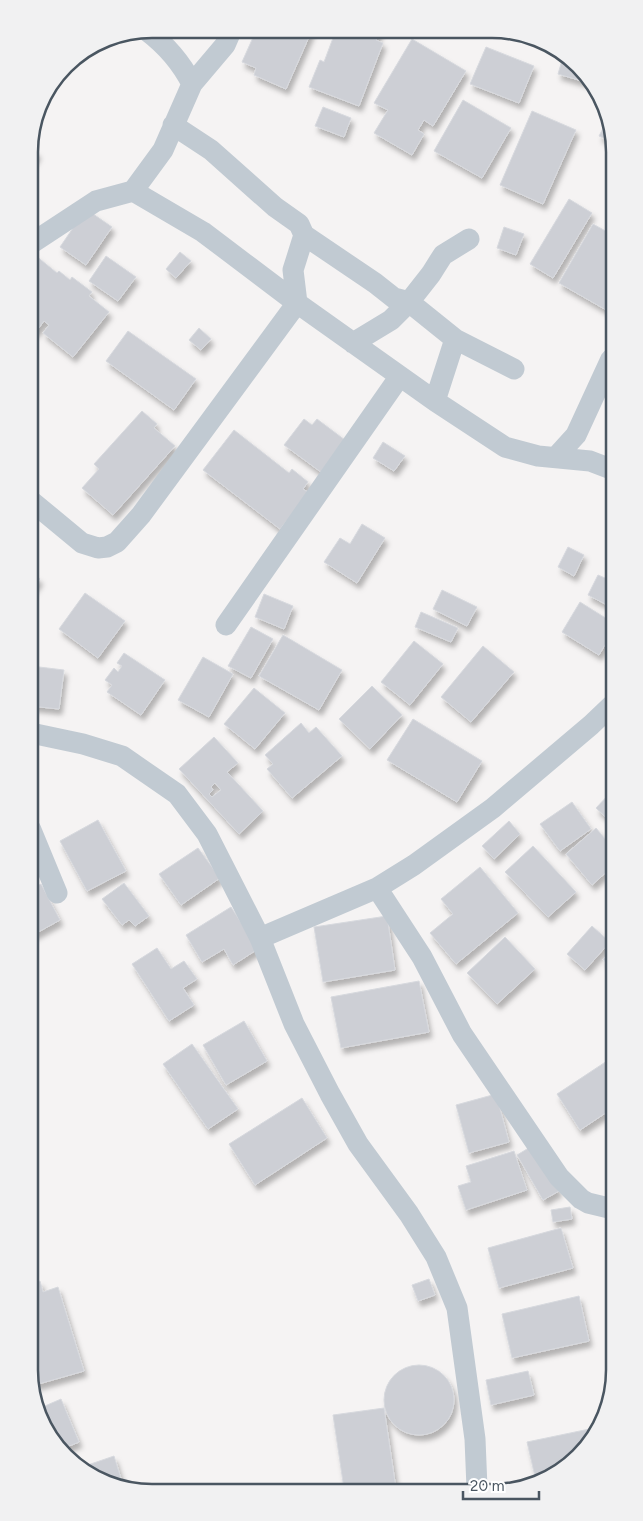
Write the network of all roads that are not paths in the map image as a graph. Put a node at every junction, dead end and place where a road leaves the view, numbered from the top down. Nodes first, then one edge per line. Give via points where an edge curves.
1 (158, 38) edge
2 (228, 38) edge
3 (192, 84) junction
4 (173, 125) junction
5 (132, 191) junction
6 (304, 235) junction
7 (38, 239) edge
8 (469, 239) dead end
9 (409, 302) junction
10 (296, 303) junction
11 (455, 340) junction
12 (353, 343) junction
13 (514, 369) dead end
14 (606, 370) edge
15 (400, 376) junction
16 (434, 401) junction
17 (556, 457) junction
18 (606, 468) edge
19 (38, 507) edge
20 (226, 625) dead end
21 (606, 711) edge
22 (38, 734) edge
23 (38, 846) edge
24 (377, 888) junction
25 (58, 893) dead end
26 (260, 938) junction
27 (605, 1206) edge
28 (477, 1484) edge

1 - 3 street via 175,56
2 - 3 street
3 - 4 street
4 - 5 street via 163,150
4 - 6 street via 211,150 299,224
5 - 7 street via 96,201
5 - 10 street via 203,232
6 - 9 street via 394,298
6 - 10 street via 293,270
8 - 9 street via 443,255
9 - 11 street
9 - 12 street via 391,320
10 - 12 street
10 - 19 street via 141,515 117,542 98,548 82,543
11 - 13 street
11 - 16 street
12 - 15 street
14 - 17 street via 576,435
15 - 16 street
15 - 20 street
16 - 17 street via 506,447 538,456
17 - 18 street via 590,461
21 - 24 street via 493,808 454,838
22 - 26 street via 122,756 177,794 207,834
23 - 25 street
24 - 26 street
24 - 27 street via 422,957 462,1034 559,1177 581,1199
26 - 28 street via 294,1024 330,1094 358,1144 436,1257 456,1308 475,1439

